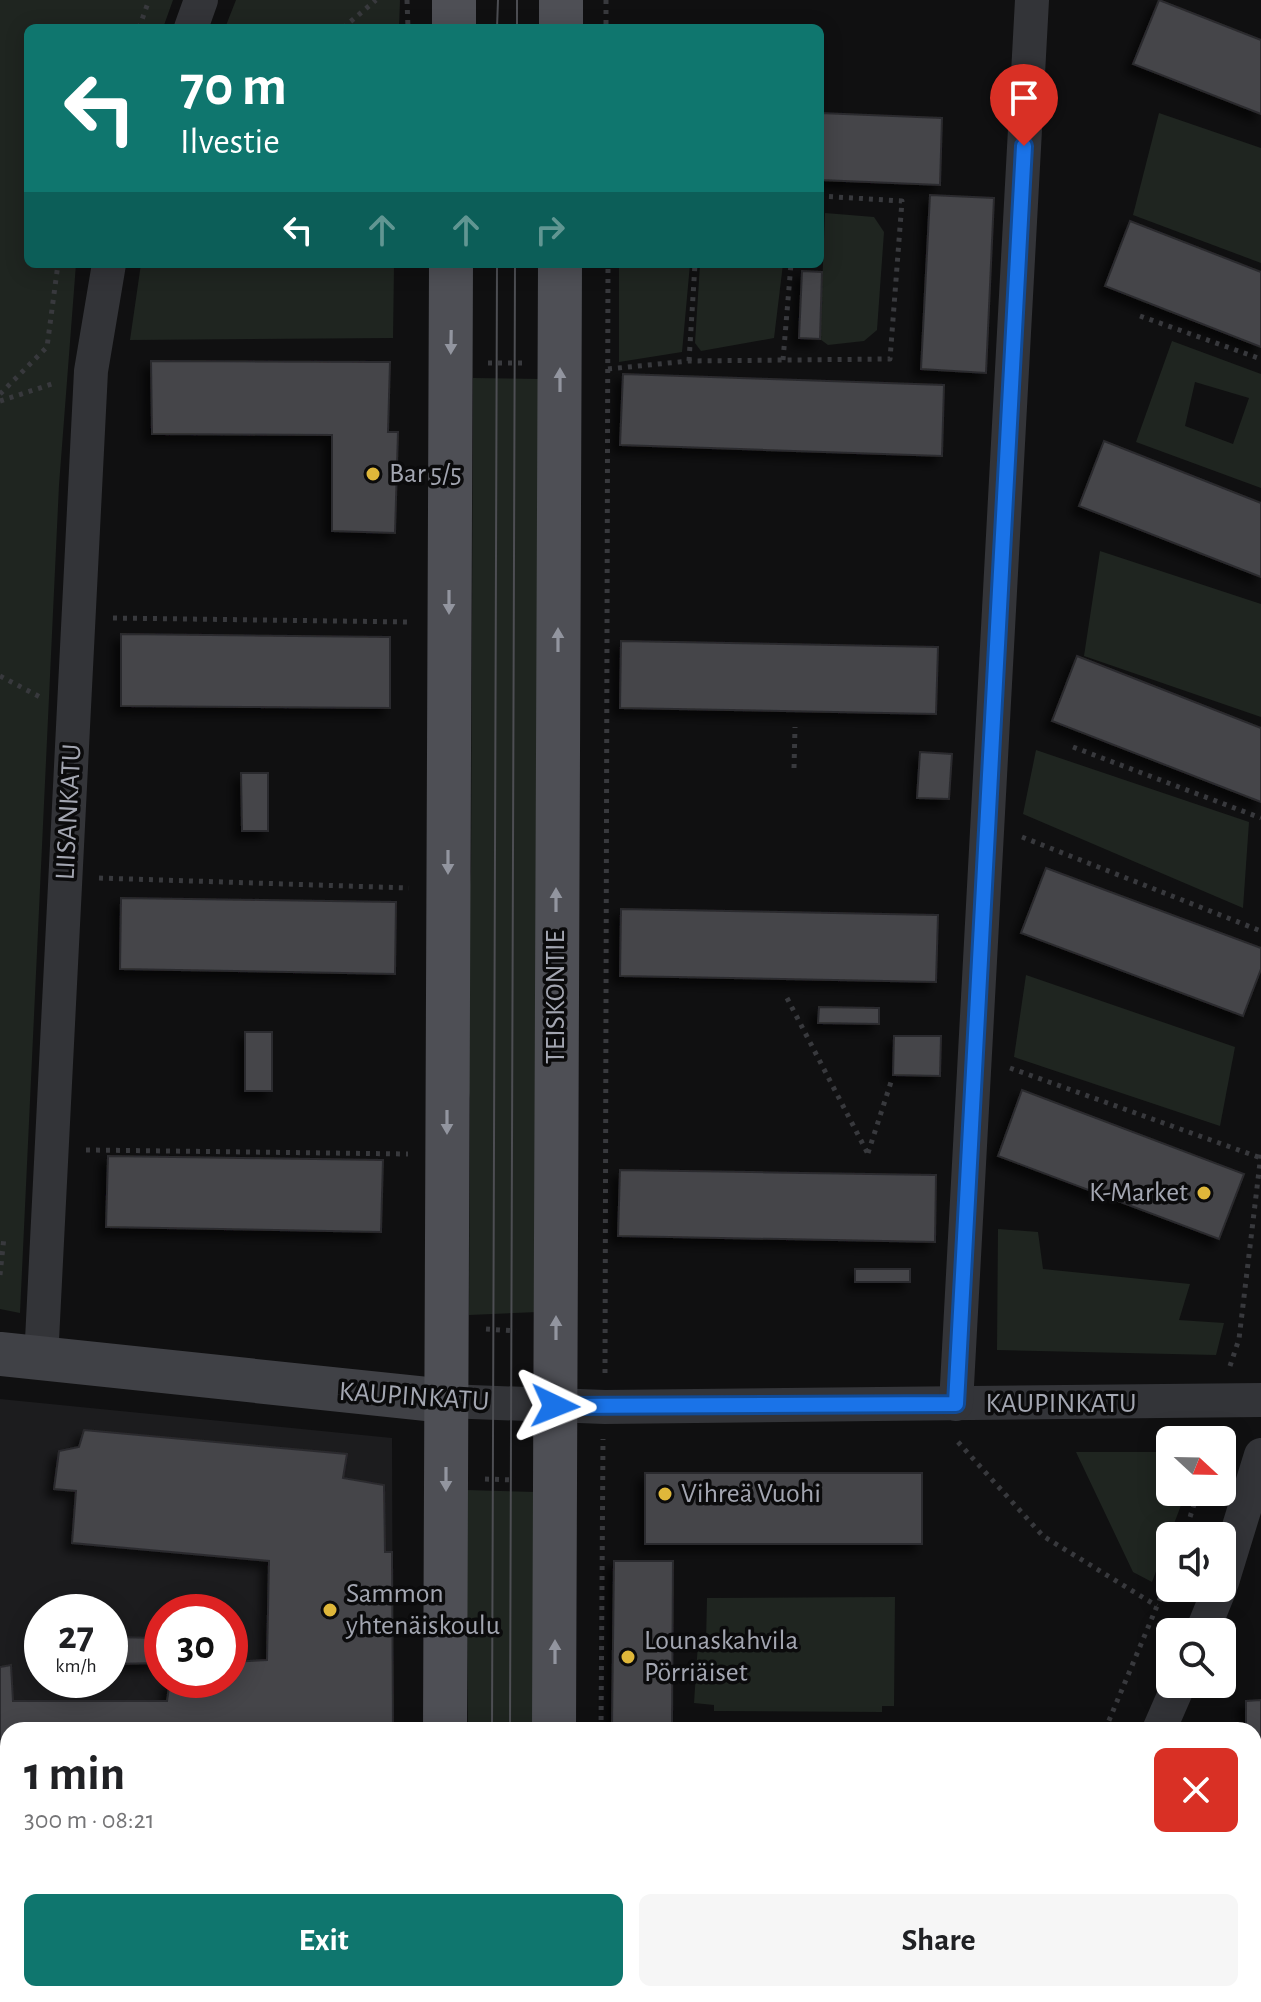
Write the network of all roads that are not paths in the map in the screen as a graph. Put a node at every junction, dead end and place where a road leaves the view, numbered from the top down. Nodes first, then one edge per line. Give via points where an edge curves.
1 (201, 0) edge
2 (454, 0) edge
3 (561, 0) edge
4 (1032, 0) edge
5 (192, 24) edge
6 (454, 24) edge
7 (561, 24) edge
8 (108, 268) edge
9 (451, 268) edge
10 (560, 268) edge
11 (21, 1357) edge
12 (1261, 1400) edge
13 (446, 1401) junction
14 (956, 1404) junction
15 (555, 1406) junction
16 (1261, 1455) edge
17 (1236, 1536) edge
18 (1173, 1698) edge
19 (445, 1722) edge
20 (554, 1722) edge
21 (1162, 1722) edge

1 - 5 street
2 - 6 main road
3 - 7 main road
4 - 14 street
8 - 11 street, LIISANKATU via 91,371
9 -> 13 main road
15 -> 10 main road, TEISKONTIE
11 - 13 street, KAUPINKATU
12 - 14 street, KAUPINKATU
13 - 15 street, KAUPINKATU
13 -> 19 main road
14 - 15 street, KAUPINKATU
20 -> 15 main road, TEISKONTIE
16 - 17 street
18 - 21 street

